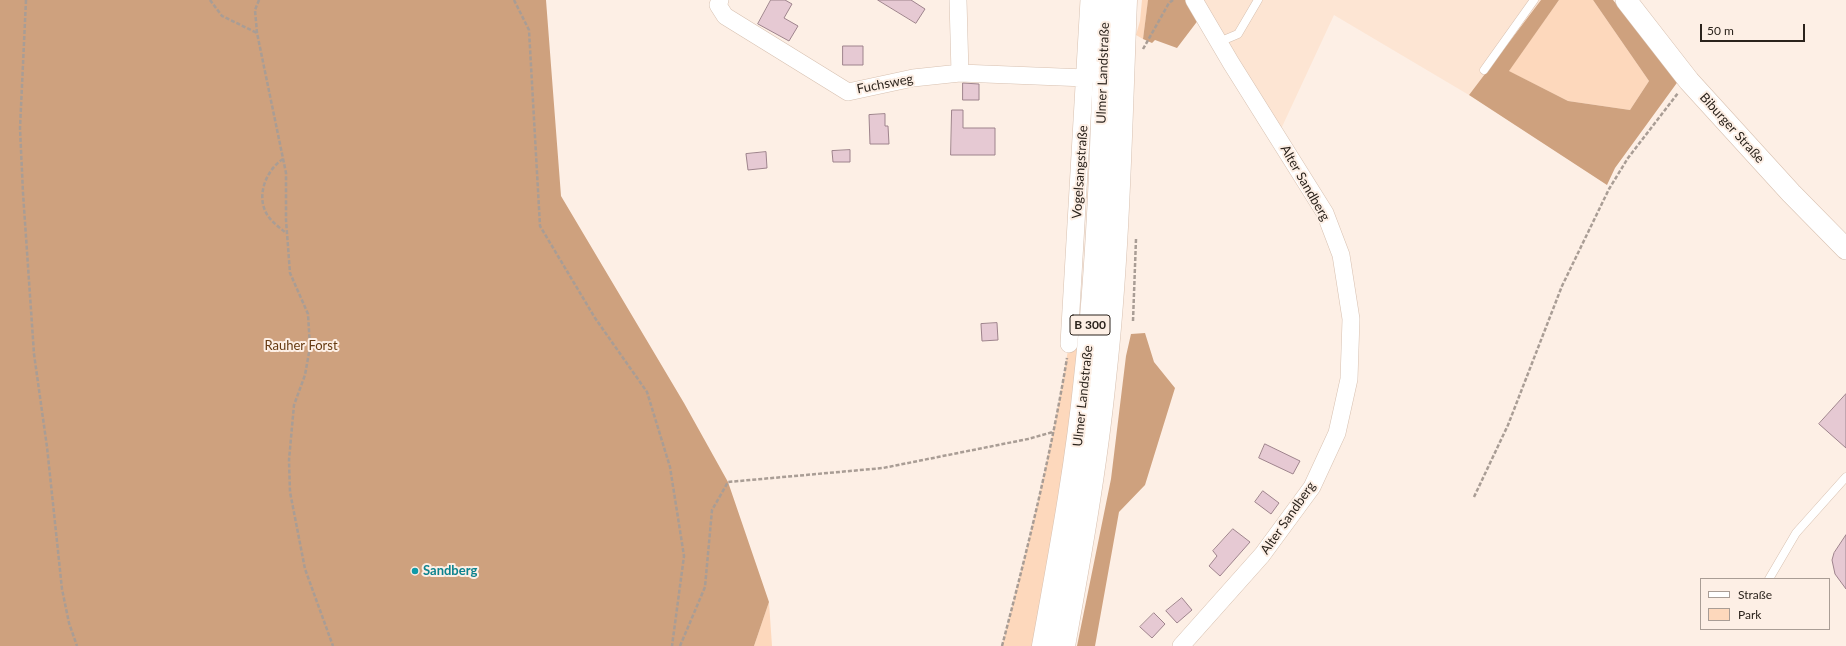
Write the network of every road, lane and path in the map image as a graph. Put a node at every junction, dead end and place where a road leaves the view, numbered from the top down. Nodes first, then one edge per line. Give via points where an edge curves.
1 (26, 0) edge
2 (210, 0) edge
3 (259, 0) edge
4 (514, 0) edge
5 (720, 0) edge
6 (958, 0) edge
7 (1089, 0) edge
8 (1106, 0) edge
9 (1126, 0) edge
10 (1173, 0) edge
11 (1194, 0) edge
12 (1258, 0) edge
13 (1534, 0) edge
14 (1626, 0) edge
15 (257, 33) junction
16 (1219, 42) junction
17 (1142, 49) dead end
18 (1484, 70) dead end
19 (960, 73) junction
20 (1086, 78) junction
21 (1689, 81) junction
22 (283, 159) junction
23 (287, 234) junction
24 (1846, 249) edge
25 (1069, 344) joint
26 (1053, 432) junction
27 (1846, 477) edge
28 (1474, 497) dead end
29 (1770, 578) edge
30 (77, 646) edge
31 (333, 646) edge
32 (672, 646) edge
33 (680, 646) edge
34 (1002, 646) edge
35 (1043, 646) edge
36 (1064, 646) edge
37 (1181, 646) edge

1 - 30 path via 20,128 22,193 34,354 62,589
2 - 15 path via 222,16
3 - 15 path via 255,10
4 - 32 path via 529,30 540,226 595,318 647,392 670,467 684,556
5 - 19 street, Fuchsweg via 718,5 725,16 848,92 913,78
6 - 19 street
7 - 20 street, Vogelsangstraße
8 - 35 main road, Ulmer Landstraße / B 300 via 1097,228 1086,377 1067,515
9 - 36 main road, Ulmer Landstraße / B 300 via 1118,228 1105,378 1088,510
10 - 17 path
11 - 16 street, Alter Sandberg
12 - 16 lane via 1238,34
13 - 18 lane
14 - 21 street, Biburger Straße
15 - 22 path
16 - 37 street, Alter Sandberg via 1325,213 1337,243 1351,319 1349,379 1337,433 1312,487 1262,555
19 - 20 street, Fuchsweg
20 - 25 street, Vogelsangstraße
21 - 24 street, Biburger Straße
21 - 28 path via 1639,143 1609,189 1562,286 1508,425
22 - 23 path via 286,173
22 - 23 path via 275,164 263,185 262,204 268,216
23 - 31 path via 290,273 308,314 310,347 305,375 294,405 289,460 290,492 305,569
25 - 26 path
26 - 33 path via 1028,440 883,468 728,482 712,510 705,588
26 - 34 path via 1027,550
27 - 29 lane via 1796,533

